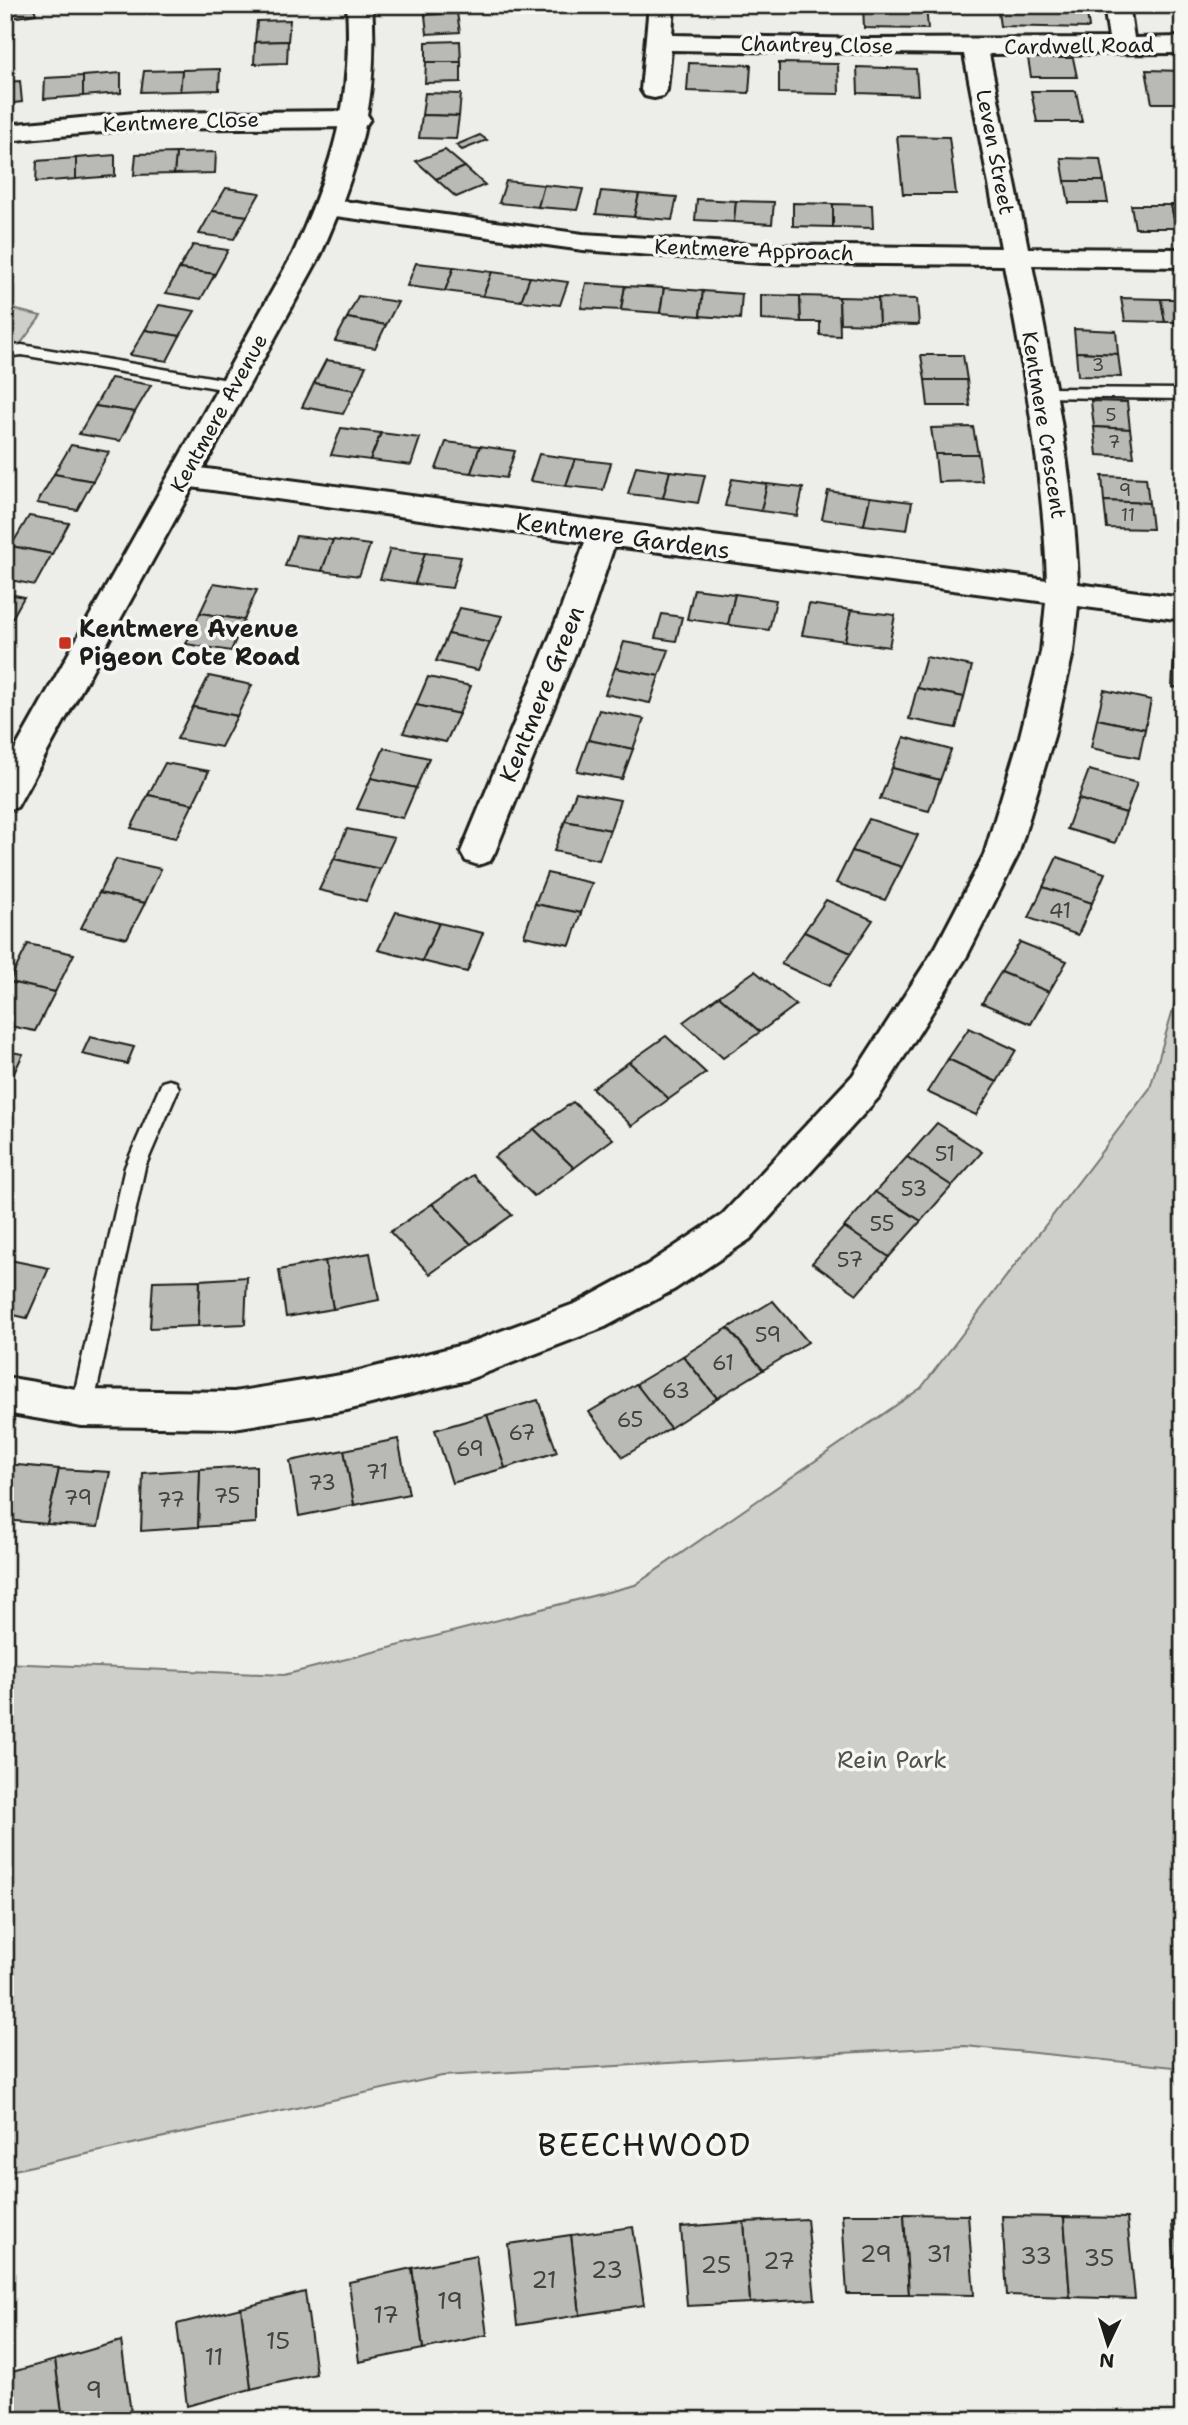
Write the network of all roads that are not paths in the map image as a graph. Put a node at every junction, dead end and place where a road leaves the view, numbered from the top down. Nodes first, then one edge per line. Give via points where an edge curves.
1 (359, 5) edge
2 (662, 5) edge
3 (1116, 5) edge
4 (659, 42) junction
5 (1123, 45) junction
6 (1183, 45) edge
7 (975, 46) junction
8 (654, 90) dead end
9 (357, 119) junction
10 (5, 133) edge
11 (328, 207) junction
12 (1015, 257) junction
13 (1183, 258) edge
14 (5, 352) edge
15 (234, 386) junction
16 (1043, 393) junction
17 (1183, 394) edge
18 (184, 477) junction
19 (603, 534) junction
20 (1063, 594) junction
21 (1183, 609) edge
22 (10, 781) edge
23 (478, 852) dead end
24 (169, 1088) dead end
25 (5, 1395) edge
26 (82, 1408) junction

1 - 9 street, Kentmere Avenue via 363,43
2 - 4 street
3 - 5 street
4 - 7 street, Chantrey Close
4 - 8 street
5 - 6 street, Cardwell Road
5 - 7 street, Cardwell Road
7 - 12 street, Leven Street
9 - 10 street, Kentmere Close via 135,121
9 - 11 street, Kentmere Avenue
11 - 12 street, Kentmere Approach via 583,242 762,254
11 - 15 street, Kentmere Avenue
12 - 13 street, Kentmere Approach
12 - 16 street, Kentmere Crescent
14 - 15 lane via 22,350
15 - 18 street, Kentmere Avenue
16 - 17 lane
16 - 20 street, Kentmere Crescent
18 - 19 street, Kentmere Gardens
18 - 22 street, Kentmere Avenue
19 - 20 street, Kentmere Gardens
19 - 23 street, Kentmere Green
20 - 21 street
20 - 26 street, Kentmere Crescent via 1057,652 1043,712 1001,855 949,956 866,1086 736,1227 591,1315 467,1363 347,1392 234,1410
24 - 26 lane via 135,1167
25 - 26 street, Kentmere Crescent

